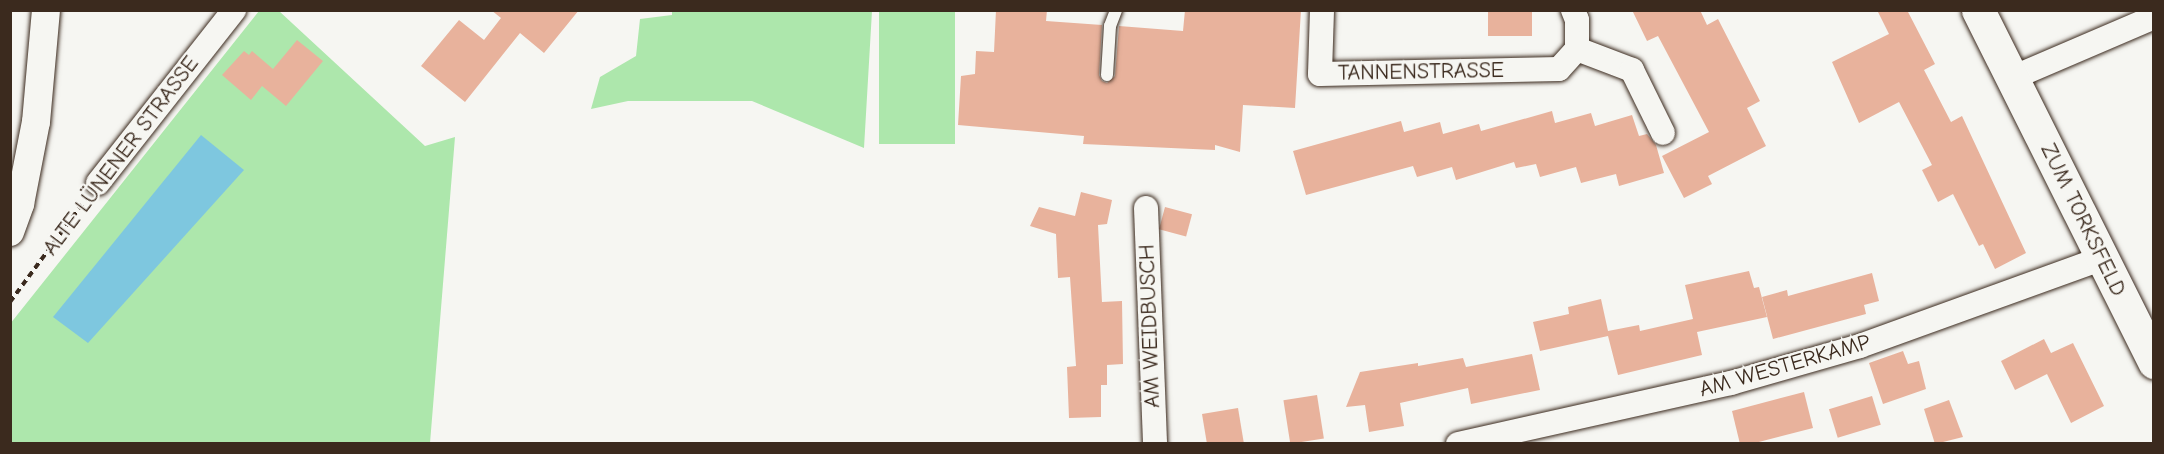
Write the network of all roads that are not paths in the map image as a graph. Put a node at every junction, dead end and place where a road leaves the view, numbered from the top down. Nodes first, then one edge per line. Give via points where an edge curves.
1 (46, 10) edge
2 (234, 10) edge
3 (1116, 10) edge
4 (1322, 10) edge
5 (1573, 10) edge
6 (1978, 10) edge
7 (2154, 17) edge
8 (1577, 49) junction
9 (1107, 75) dead end
10 (2012, 78) junction
11 (1663, 133) dead end
12 (98, 183) road end
13 (1146, 208) dead end
14 (10, 232) edge
15 (2103, 258) junction
16 (2154, 362) edge
17 (1155, 444) edge
18 (1458, 444) edge

1 - 14 street via 36,122 20,204
2 - 12 street, ALTE LÜNENER STRASSE
3 - 9 lane via 1110,26
4 - 8 street, TANNENSTRASSE via 1320,74 1559,69
5 - 8 street
6 - 10 main road, ZUM TORKSFELD
7 - 10 street
8 - 11 street via 1632,70
10 - 15 main road, ZUM TORKSFELD
13 - 17 street, AM WEIDBUSCH
15 - 16 main road, ZUM TORKSFELD
15 - 18 street, AM WESTERKAMP via 1860,346 1731,383

